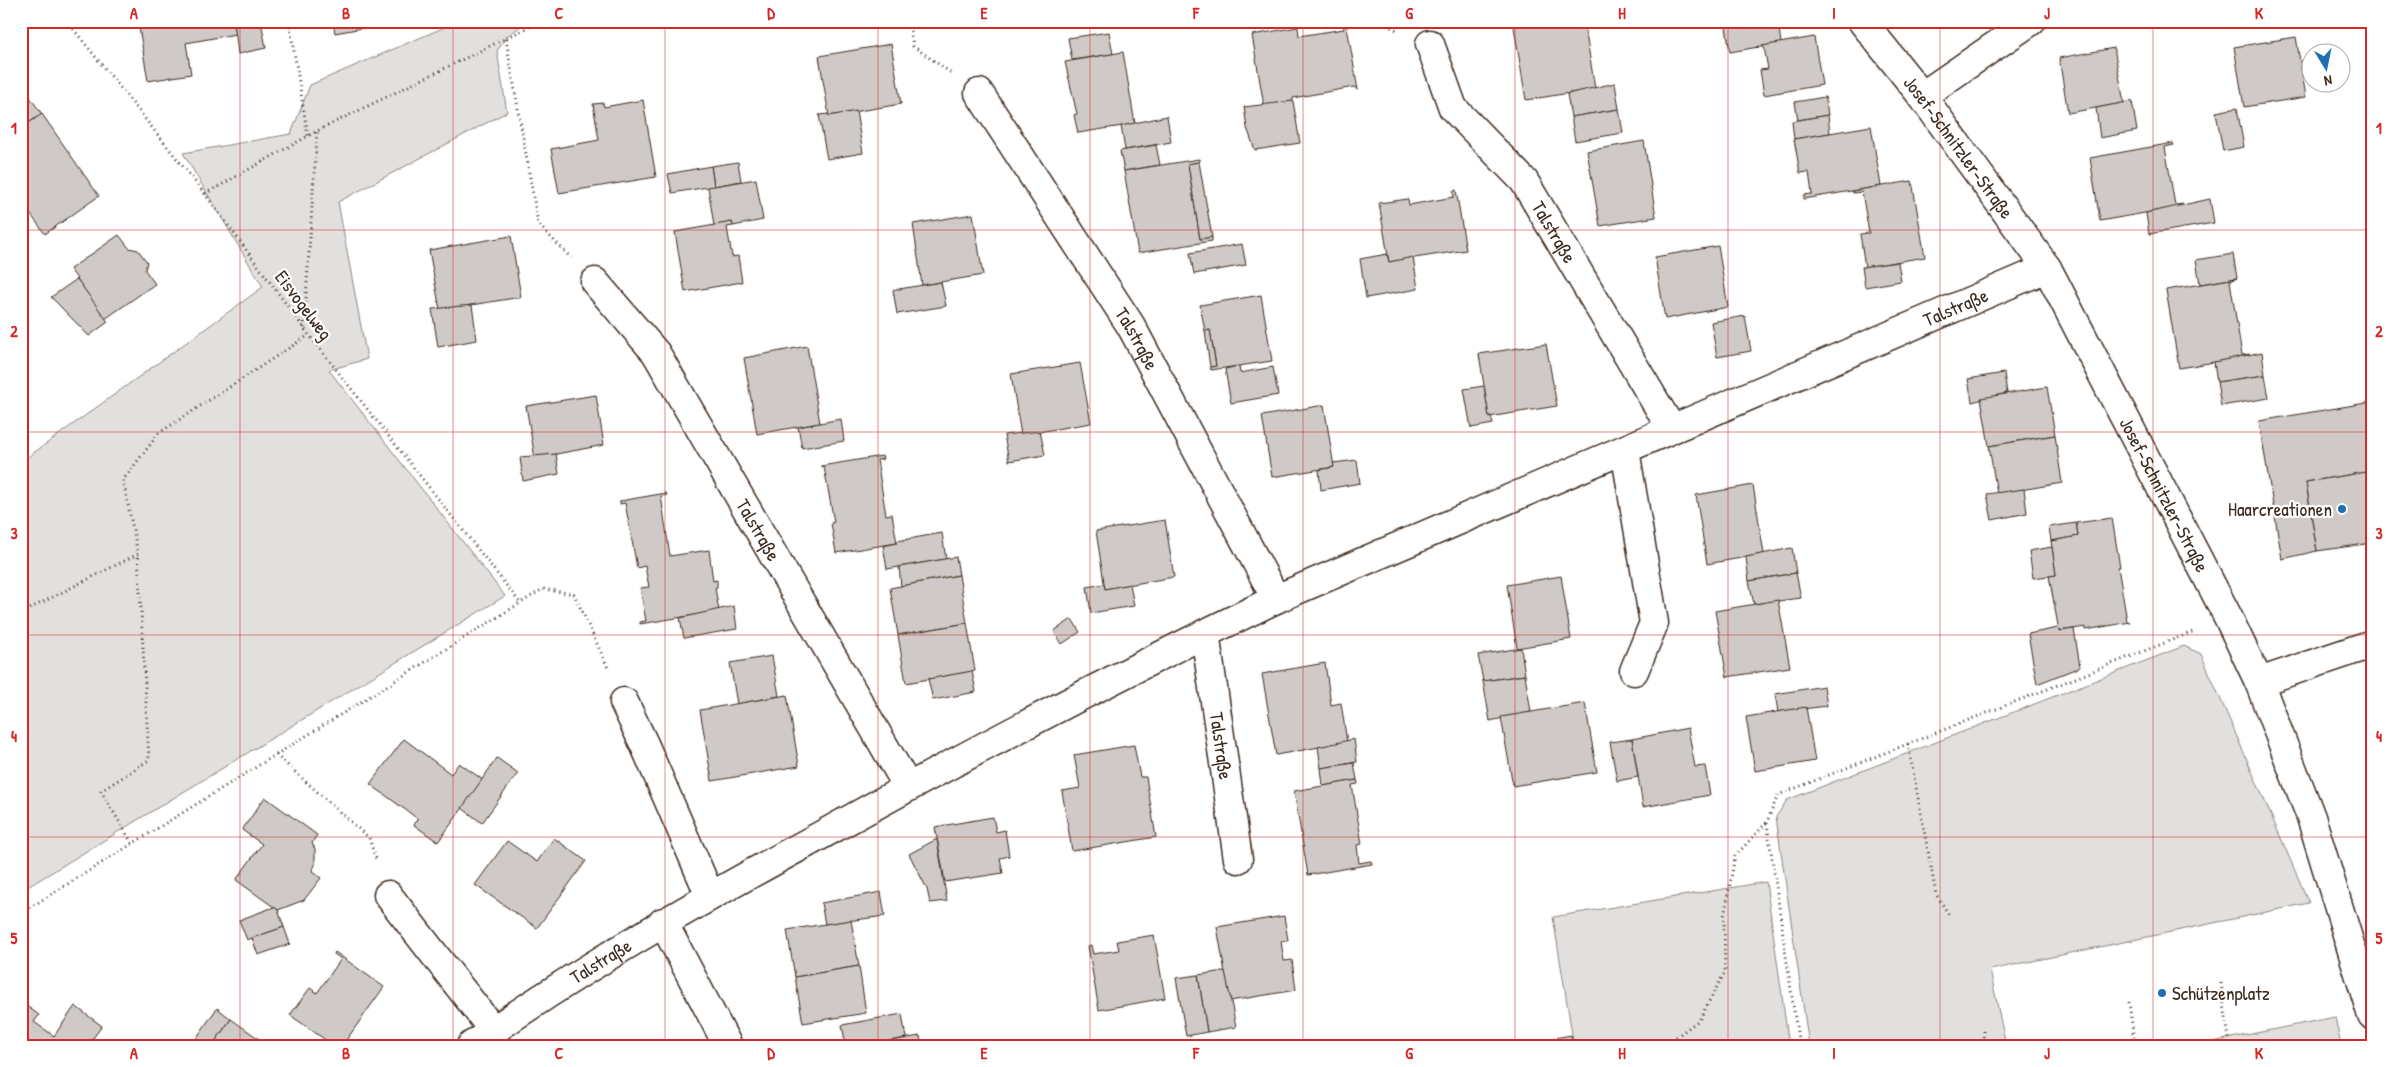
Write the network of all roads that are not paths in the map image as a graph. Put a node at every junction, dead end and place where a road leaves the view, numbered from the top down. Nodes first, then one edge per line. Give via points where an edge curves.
1 (1862, 21) edge
2 (2031, 21) edge
3 (1430, 44) dead end
4 (979, 93) road end
5 (1922, 96) junction
6 (2047, 268) junction
7 (595, 282) road end
8 (1671, 428) junction
9 (1625, 450) junction
10 (1276, 598) junction
11 (1205, 633) junction
12 (2372, 644) edge
13 (1634, 671) dead end
14 (2259, 682) junction
15 (624, 702) road end
16 (908, 787) junction
17 (1238, 859) dead end
18 (388, 895) road end
19 (710, 896) junction
20 (663, 922) junction
21 (2372, 1016) edge
22 (493, 1030) junction
23 (471, 1046) edge
24 (728, 1046) edge

1 - 5 street, Josef-Schnitzler-Straße
2 - 5 street
3 - 8 street, Talstraße via 1453,108 1524,181
4 - 10 street, Talstraße via 1131,326
5 - 6 street, Josef-Schnitzler-Straße
6 - 8 street, Talstraße
6 - 14 street, Josef-Schnitzler-Straße
7 - 16 street, Talstraße via 656,352
8 - 9 street, Talstraße
9 - 10 street, Talstraße
9 - 13 street via 1654,623
10 - 11 street, Talstraße
11 - 16 street, Talstraße
11 - 17 street, Talstraße
12 - 14 street
14 - 21 street, Josef-Schnitzler-Straße via 2311,816
15 - 19 street
16 - 19 street, Talstraße
18 - 22 street
19 - 20 street, Talstraße
20 - 22 street, Talstraße
20 - 24 street
22 - 23 street, Talstraße

